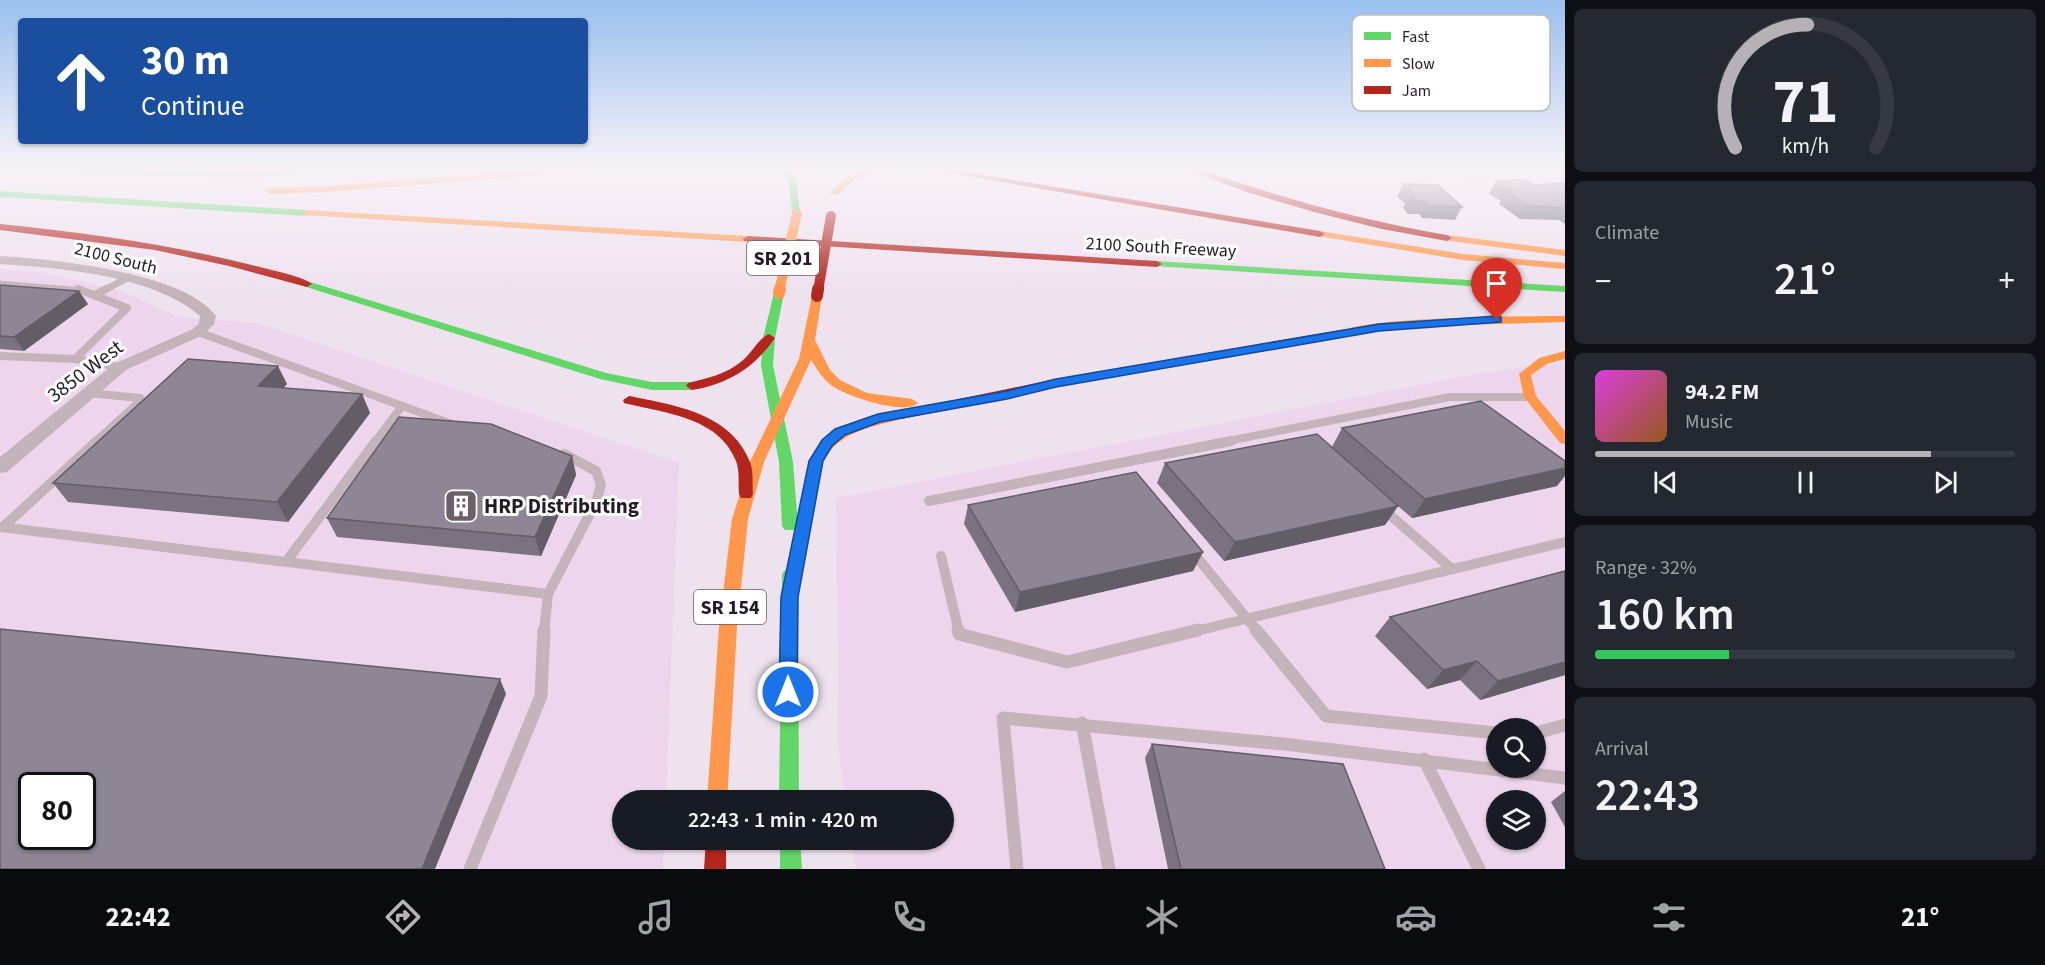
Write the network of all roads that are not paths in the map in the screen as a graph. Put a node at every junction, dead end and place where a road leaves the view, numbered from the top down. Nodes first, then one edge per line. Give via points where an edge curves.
1 (283, 210) edge
2 (796, 210) edge
3 (798, 210) edge
4 (832, 210) edge
5 (1175, 210) edge
6 (1313, 210) edge
7 (0, 214) edge
8 (797, 214) junction
9 (24, 215) dead end
10 (0, 228) edge
11 (1565, 253) edge
12 (772, 258) dead end
13 (0, 260) edge
14 (832, 261) dead end
15 (1565, 266) edge
16 (129, 277) junction
17 (0, 284) edge
18 (1565, 289) edge
19 (95, 295) junction
20 (1565, 319) edge
21 (202, 328) junction
22 (443, 329) junction
23 (769, 338) junction
24 (810, 342) junction
25 (1565, 355) edge
26 (0, 356) edge
27 (75, 359) junction
28 (120, 367) junction
29 (565, 379) dead end
30 (1056, 383) junction
31 (88, 393) junction
32 (614, 396) dead end
33 (1530, 397) junction
34 (402, 406) junction
35 (777, 419) junction
36 (462, 428) edge
37 (1291, 428) junction
38 (1300, 436) edge
39 (1565, 440) edge
40 (556, 450) edge
41 (1118, 463) junction
42 (0, 467) edge
43 (1126, 472) edge
44 (746, 495) junction
45 (1372, 499) edge
46 (929, 501) dead end
47 (1, 527) edge
48 (1565, 542) edge
49 (1187, 546) edge
50 (941, 556) dead end
51 (286, 562) junction
52 (1452, 569) junction
53 (548, 594) junction
54 (790, 597) junction
55 (1248, 619) junction
56 (1082, 723) junction
57 (1565, 725) edge
58 (1546, 731) edge
59 (1486, 732) edge
60 (1424, 759) junction
61 (1565, 778) edge
62 (718, 790) edge
63 (789, 790) edge
64 (716, 850) edge
65 (790, 850) edge
66 (470, 869) edge
67 (715, 869) edge
68 (791, 869) edge
69 (1017, 869) edge
70 (1109, 869) edge
71 (1479, 869) edge

1 - 18 main road, 2100 South Freeway / SR 201
2 - 8 main road
3 - 8 main road, SR 154
4 - 24 main road, SR 154, bridge
5 - 15 main road via 1440,254
6 - 11 main road via 1467,242
7 - 9 main road
8 - 23 main road, SR 154, bridge
10 - 22 main road via 122,241 217,259
12 - 14 main road, SR 201
13 - 16 street, 2100 South via 66,265
16 - 19 lane
16 - 21 street, 2100 South via 204,310 208,316
17 - 19 lane
19 - 27 lane via 127,308
20 - 30 main road via 1379,327
21 - 28 street, 3850 West
21 - 34 lane
22 - 23 main road via 630,382 670,387 708,382 739,371 757,357
22 - 29 main road
23 - 35 main road, SR 154 via 769,380
24 - 30 main road via 817,363 833,381 863,396 888,402 921,403
24 - 35 main road, SR 154 via 800,373
25 - 33 main road via 1534,364 1526,374
26 - 27 lane
27 - 28 lane
28 - 31 street, 3850 West
30 - 54 main road via 878,418 833,437 816,461
31 - 42 street, 3850 West
31 - 47 lane via 140,398
32 - 44 main road via 687,415 719,431 742,458
33 - 37 lane via 1450,397
33 - 39 main road
34 - 36 lane
34 - 51 lane
35 - 44 main road, SR 154
35 - 54 main road, SR 154 via 789,486
37 - 38 lane
37 - 41 lane
40 - 53 lane via 596,471 601,485
41 - 43 lane
41 - 46 lane
44 - 62 main road, SR 154 via 733,574
45 - 52 lane
47 - 51 lane
48 - 52 lane
49 - 55 lane
50 - 55 lane via 959,634 1067,662
51 - 53 lane
52 - 55 lane
53 - 66 lane via 541,696
54 - 63 main road, SR 154
55 - 59 lane via 1326,716
56 - 60 lane
56 - 69 lane via 1003,718
56 - 70 lane
57 - 58 lane
60 - 61 lane
60 - 71 lane
64 - 67 main road
65 - 68 main road

